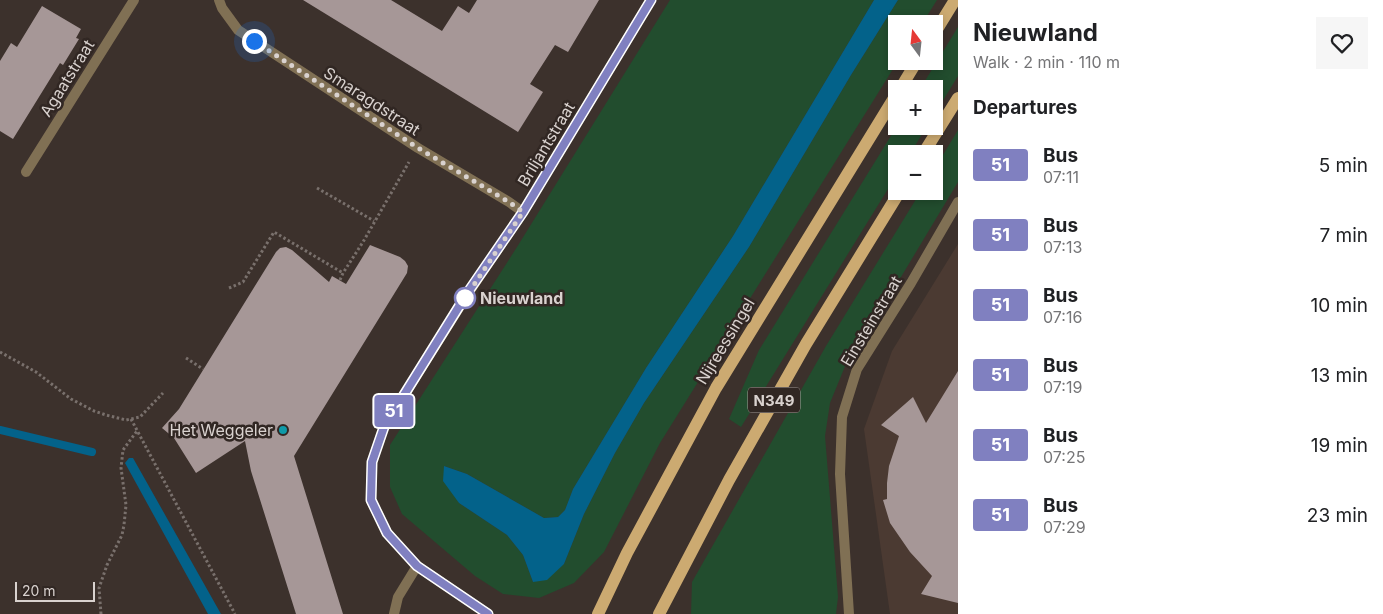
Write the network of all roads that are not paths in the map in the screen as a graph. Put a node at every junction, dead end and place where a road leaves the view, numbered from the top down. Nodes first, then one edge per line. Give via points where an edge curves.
1 (134, 0) edge
2 (219, 0) edge
3 (651, 0) edge
4 (955, 0) edge
5 (943, 19) edge
6 (958, 98) edge
7 (888, 107) edge
8 (929, 145) edge
9 (26, 172) dead end
10 (894, 200) edge
11 (958, 202) edge
12 (523, 212) junction
13 (417, 566) junction
14 (394, 614) edge
15 (488, 614) edge
16 (598, 614) edge
17 (659, 614) edge
18 (849, 614) edge

1 - 9 street, Agaatstraat
2 - 12 street, Smaragdstraat via 238,30 418,148
3 - 12 street, Briljantstraat
4 - 5 main road
6 - 8 main road
7 - 16 main road, Nijreessingel via 716,388 627,553
10 - 17 main road, N349 via 801,352
11 - 18 street, Einsteinstraat via 857,369 842,417 840,474
12 - 13 street, Briljantstraat via 468,292 384,427 372,462 371,500 387,533
13 - 14 street via 398,597
13 - 15 street, Briljantstraat

